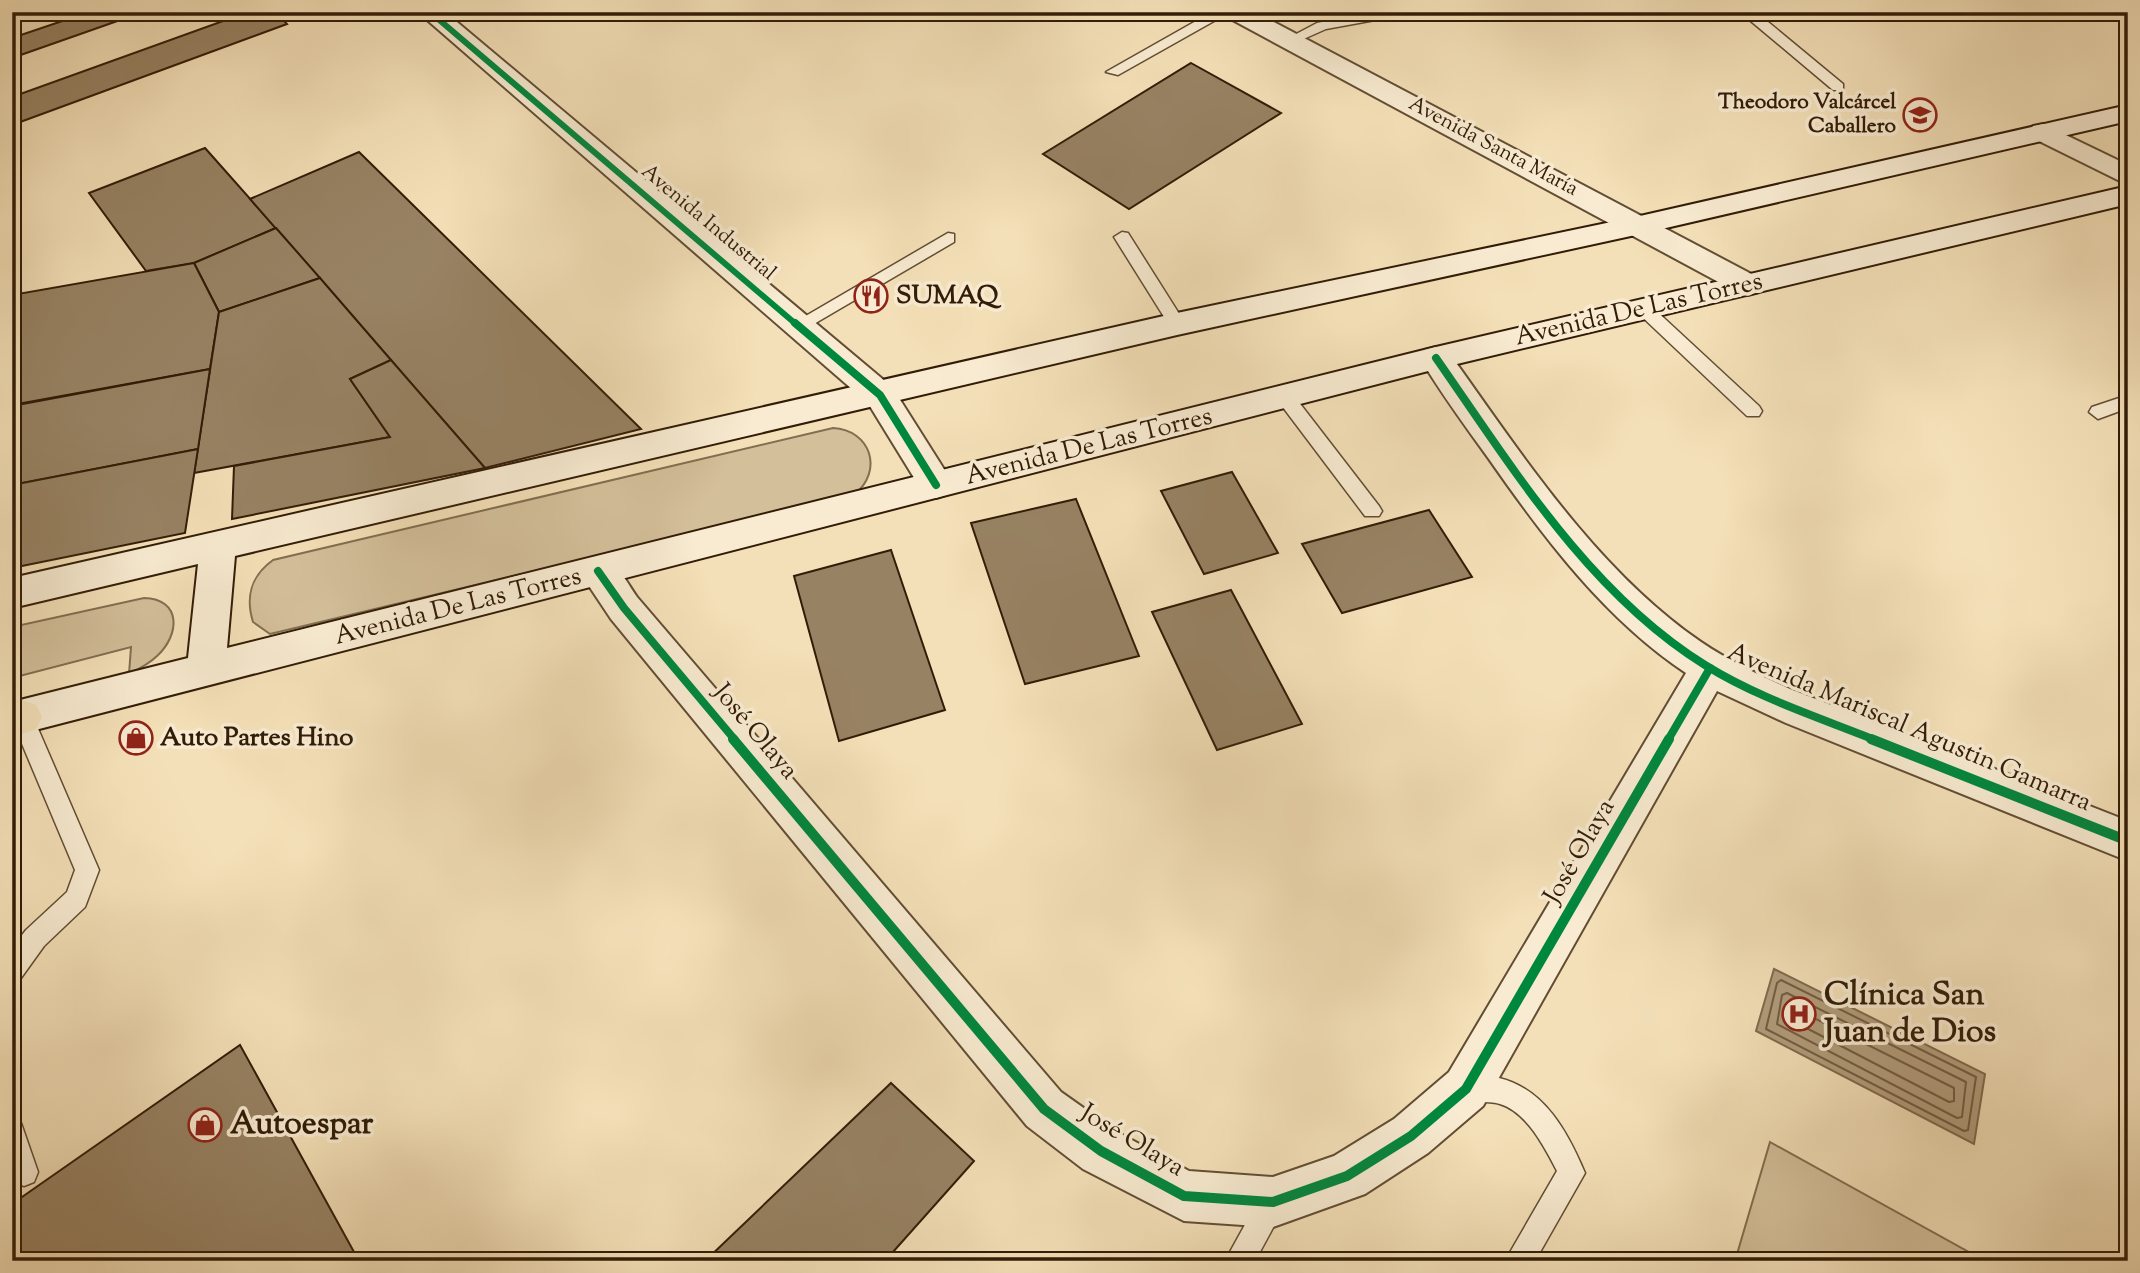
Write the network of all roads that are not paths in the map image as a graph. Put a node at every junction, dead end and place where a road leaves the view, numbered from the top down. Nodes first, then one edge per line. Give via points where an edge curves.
1 (430, 12) edge
2 (1223, 12) edge
3 (1236, 12) edge
4 (1747, 12) edge
5 (1386, 14) edge
6 (1290, 41) junction
7 (1113, 72) dead end
8 (1838, 87) dead end
9 (2128, 113) edge
10 (2043, 132) junction
11 (2128, 176) edge
12 (2128, 195) edge
13 (1640, 225) junction
14 (1122, 237) dead end
15 (948, 238) dead end
16 (1748, 285) junction
17 (1645, 310) junction
18 (801, 324) junction
19 (1177, 324) junction
20 (1436, 358) junction
21 (880, 395) junction
22 (1285, 397) junction
23 (2128, 401) edge
24 (1753, 411) dead end
25 (2098, 412) dead end
26 (936, 485) junction
27 (1373, 511) dead end
28 (218, 545) junction
29 (598, 571) junction
30 (12, 593) edge
31 (1710, 668) junction
32 (206, 670) junction
33 (16, 719) edge
34 (2128, 841) edge
35 (12, 969) edge
36 (1466, 1089) junction
37 (12, 1132) edge
38 (24, 1172) dead end
39 (1273, 1202) junction
40 (1239, 1261) edge
41 (1519, 1261) edge

1 - 18 main road, Avenida Industrial
2 - 7 lane
3 - 6 main road, Avenida Santa María
4 - 8 lane
5 - 6 lane via 1322,26
6 - 13 main road, Avenida Santa María
9 - 10 main road
10 - 11 main road
10 - 13 main road
12 - 16 main road, Avenida De Las Torres
13 - 16 main road, Avenida Santa María
13 - 19 main road
14 - 19 lane
15 - 18 lane
16 - 17 main road, Avenida De Las Torres
17 - 20 main road, Avenida De Las Torres
17 - 24 lane
18 - 21 main road, Avenida Industrial
19 - 21 main road
20 - 22 main road, Avenida De Las Torres
20 - 31 main road, Avenida Mariscal Agustin Gamarra via 1560,531 1628,601
21 - 26 main road, Avenida Industrial
21 - 28 main road
22 - 26 main road, Avenida De Las Torres
22 - 27 lane
23 - 25 lane
26 - 29 main road, Avenida De Las Torres
28 - 30 main road
28 - 32 main road
29 - 32 main road, Avenida De Las Torres
29 - 39 main road, José Olaya via 1044,1109 1101,1151 1184,1196
31 - 34 main road, Avenida Mariscal Agustin Gamarra via 1809,714
31 - 36 main road, José Olaya
32 - 33 main road, Avenida De Las Torres
33 - 35 lane via 88,870 76,899 35,938
36 - 39 main road, José Olaya via 1411,1136 1347,1176
36 - 41 lane via 1502,1091 1533,1111 1561,1146 1572,1173
37 - 38 lane
39 - 40 lane

